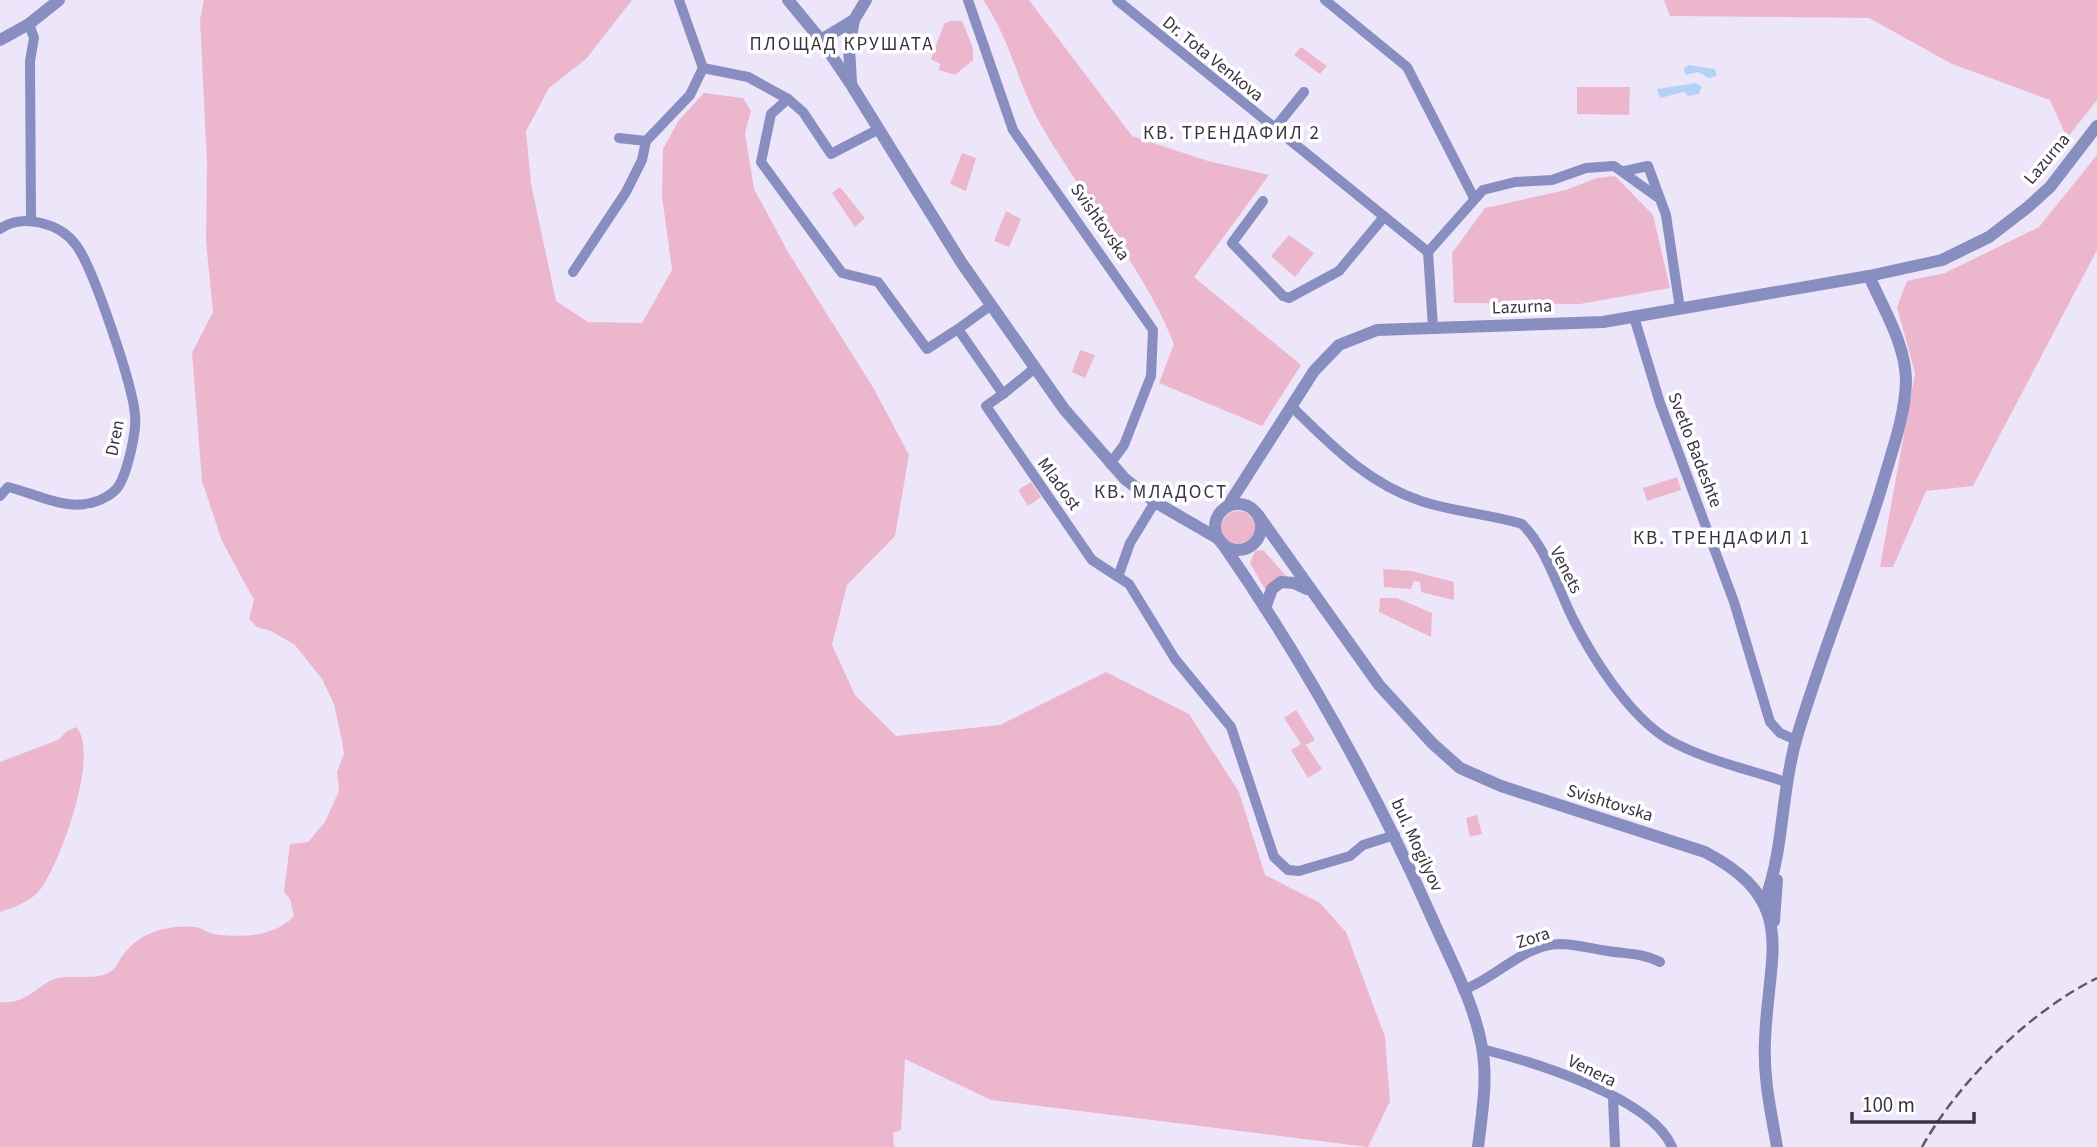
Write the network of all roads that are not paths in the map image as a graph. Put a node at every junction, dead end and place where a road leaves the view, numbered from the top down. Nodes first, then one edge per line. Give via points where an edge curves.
1 (59, 0) edge
2 (680, 0) edge
3 (788, 0) edge
4 (866, 0) edge
5 (968, 0) edge
6 (1117, 0) edge
7 (1325, 0) edge
8 (854, 20) junction
9 (29, 24) junction
10 (0, 40) edge
11 (821, 40) junction
12 (703, 68) junction
13 (852, 86) junction
14 (1304, 92) dead end
15 (788, 99) junction
16 (2097, 126) edge
17 (1274, 129) junction
18 (877, 130) junction
19 (619, 138) dead end
20 (646, 141) junction
21 (1625, 171) junction
22 (1474, 198) junction
23 (1660, 200) junction
24 (1264, 201) dead end
25 (1383, 218) junction
26 (31, 219) junction
27 (0, 229) edge
28 (1429, 252) junction
29 (573, 272) dead end
30 (1869, 276) junction
31 (990, 306) junction
32 (1680, 309) junction
33 (1634, 317) junction
34 (1433, 327) junction
35 (958, 329) junction
36 (1035, 369) junction
37 (1003, 394) junction
38 (1291, 406) junction
39 (1110, 464) junction
40 (1246, 480) junction
41 (0, 496) edge
42 (1155, 502) junction
43 (1223, 511) junction
44 (1255, 513) junction
45 (1181, 514) junction
46 (1220, 541) junction
47 (1251, 545) junction
48 (1283, 554) junction
49 (1119, 574) junction
50 (1248, 580) junction
51 (1311, 592) junction
52 (1265, 608) junction
53 (1796, 740) junction
54 (1786, 782) junction
55 (1781, 822) junction
56 (1395, 835) junction
57 (1765, 900) junction
58 (1773, 939) junction
59 (1660, 962) dead end
60 (1463, 990) junction
61 (1482, 1049) junction
62 (1613, 1098) junction
63 (1478, 1147) edge
64 (1615, 1147) edge
65 (1672, 1147) edge
66 (1777, 1147) edge

1 - 9 street
2 - 12 street
3 - 11 street
4 - 8 street
5 - 39 street, Svishtovska via 1013,130 1153,330 1151,376 1124,445
6 - 17 street, Dr. Tota Venkova
7 - 22 street via 1407,67
8 - 11 street
8 - 13 street via 849,57
9 - 10 street
9 - 26 street via 34,38 30,61
11 - 13 street
12 - 15 street via 748,77
12 - 20 street via 690,95
13 - 18 street
14 - 17 street
15 - 18 street via 803,112 831,154
15 - 35 street via 771,114 761,162 842,273 877,282 927,349
16 - 30 street, Lazurna via 2050,187 1989,237 1942,260
17 - 25 street, Dr. Tota Venkova
18 - 31 street
19 - 20 street
20 - 29 street via 626,192
21 - 22 street via 1614,166 1586,168 1552,180 1485,189
21 - 23 street
21 - 23 street via 1648,166
22 - 28 street
23 - 32 street
24 - 25 street via 1232,243 1289,298 1339,271
25 - 28 street, Dr. Tota Venkova
26 - 27 street
26 - 41 street, Dren via 65,234 77,245 133,399 135,429 122,478 110,494 84,505 8,487
28 - 34 street
30 - 32 street, Lazurna
30 - 53 street via 1906,371 1901,419
31 - 35 street
31 - 36 street
32 - 33 street, Lazurna
33 - 34 street, Lazurna
33 - 53 street, Svetlo Badeshte via 1660,403 1734,602 1770,722
34 - 38 street, Lazurna via 1377,330 1339,345 1314,371
35 - 37 street
36 - 37 street
36 - 39 street
37 - 49 street, Mladost via 986,406 1092,560
38 - 40 street, Lazurna
38 - 54 street, Venets via 1349,463 1381,484 1422,501 1522,524 1582,636 1640,715 1680,745
39 - 42 street
40 - 43 street, Lazurna
40 - 44 street via 1245,498
42 - 45 street
42 - 49 street via 1130,543
43 - 44 street via 1241,505
43 - 45 street via 1206,517
43 - 46 street via 1216,525
44 - 47 street via 1261,527
44 - 48 street, Svishtovska
45 - 46 street
46 - 47 street via 1234,549
46 - 50 street, bul. Mogilyov
47 - 48 street
47 - 50 street, bul. Mogilyov via 1245,566
48 - 51 street, Svishtovska
49 - 56 street, Mladost via 1175,659 1231,727 1280,864 1299,871 1350,856 1363,845
50 - 52 street, bul. Mogilyov
51 - 52 street via 1281,582 1272,589
51 - 57 street, Svishtovska via 1379,685 1460,768 1501,786 1705,852 1735,869
52 - 56 street, bul. Mogilyov
53 - 54 street
54 - 55 street
55 - 57 street
55 - 58 street
56 - 60 street, bul. Mogilyov
57 - 58 street
58 - 66 street via 1764,1070
59 - 60 street, Zora via 1646,955 1547,946 1526,953
60 - 61 street, bul. Mogilyov
61 - 62 street, Venera via 1568,1074
61 - 63 street, bul. Mogilyov via 1485,1089
62 - 64 street
62 - 65 street, Venera via 1659,1125

